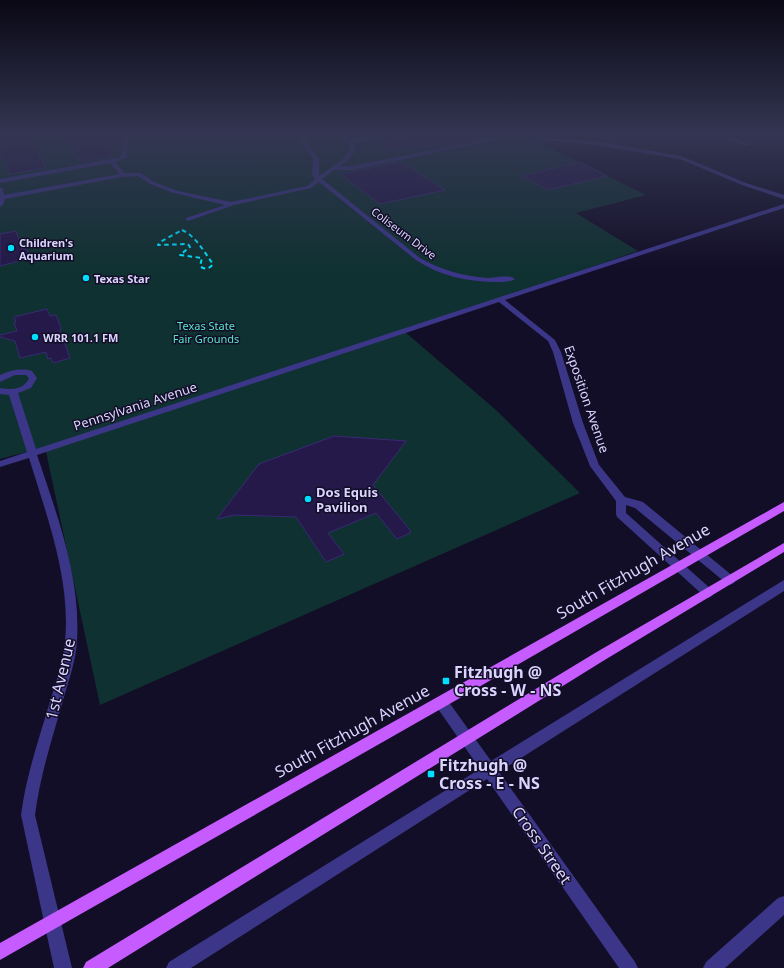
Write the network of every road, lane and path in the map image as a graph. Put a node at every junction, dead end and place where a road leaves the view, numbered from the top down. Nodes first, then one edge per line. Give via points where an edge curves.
1 (16, 178) edge
2 (106, 178) edge
3 (145, 178) edge
4 (730, 178) edge
5 (319, 180) joint
6 (0, 181) edge
7 (0, 189) edge
8 (784, 197) edge
9 (5, 198) dead end
10 (232, 204) junction
11 (0, 205) edge
12 (784, 206) edge
13 (188, 219) dead end
14 (658, 239) dead end
15 (667, 244) junction
16 (511, 279) dead end
17 (500, 300) junction
18 (2, 374) edge
19 (0, 391) edge
20 (13, 392) junction
21 (32, 454) junction
22 (0, 464) edge
23 (621, 500) junction
24 (784, 506) edge
25 (784, 547) edge
26 (699, 554) junction
27 (679, 567) junction
28 (730, 580) junction
29 (784, 585) edge
30 (708, 593) junction
31 (441, 702) junction
32 (466, 738) junction
33 (489, 770) junction
34 (784, 904) edge
35 (52, 922) junction
36 (0, 952) edge
37 (63, 968) edge
38 (92, 968) edge
39 (175, 968) edge
40 (629, 968) edge
41 (712, 968) edge

1 - 6 street
2 - 9 street
3 - 10 street via 176,192
4 - 8 street
5 - 10 street via 309,187
5 - 16 street, Coliseum Drive via 425,264 470,278
7 - 11 street
10 - 13 street
12 - 15 street, Pennsylvania Avenue
14 - 15 street
15 - 17 street, Pennsylvania Avenue
17 - 21 street, Pennsylvania Avenue
17 - 23 street, Exposition Avenue via 551,340 590,454 602,476
18 - 20 street via 24,372 32,375 32,382 25,388
19 - 20 street
20 - 21 street, 1st Avenue
21 - 22 street, Pennsylvania Avenue
21 - 35 street, 1st Avenue via 63,555 71,609 71,642 64,676 31,790 28,815
23 - 26 street via 639,505
23 - 27 street, Exposition Avenue via 622,514
24 - 26 main road, South Fitzhugh Avenue
25 - 28 main road
26 - 27 main road, South Fitzhugh Avenue
26 - 28 street
27 - 30 street, Exposition Avenue
27 - 31 main road, South Fitzhugh Avenue
28 - 30 main road
29 - 33 street
30 - 32 main road
31 - 32 street, Cross Street
31 - 35 main road, South Fitzhugh Avenue
32 - 33 street, Cross Street
32 - 38 main road
33 - 39 street
33 - 40 street, Cross Street
34 - 41 street
35 - 36 main road, South Fitzhugh Avenue
35 - 37 street, 1st Avenue

